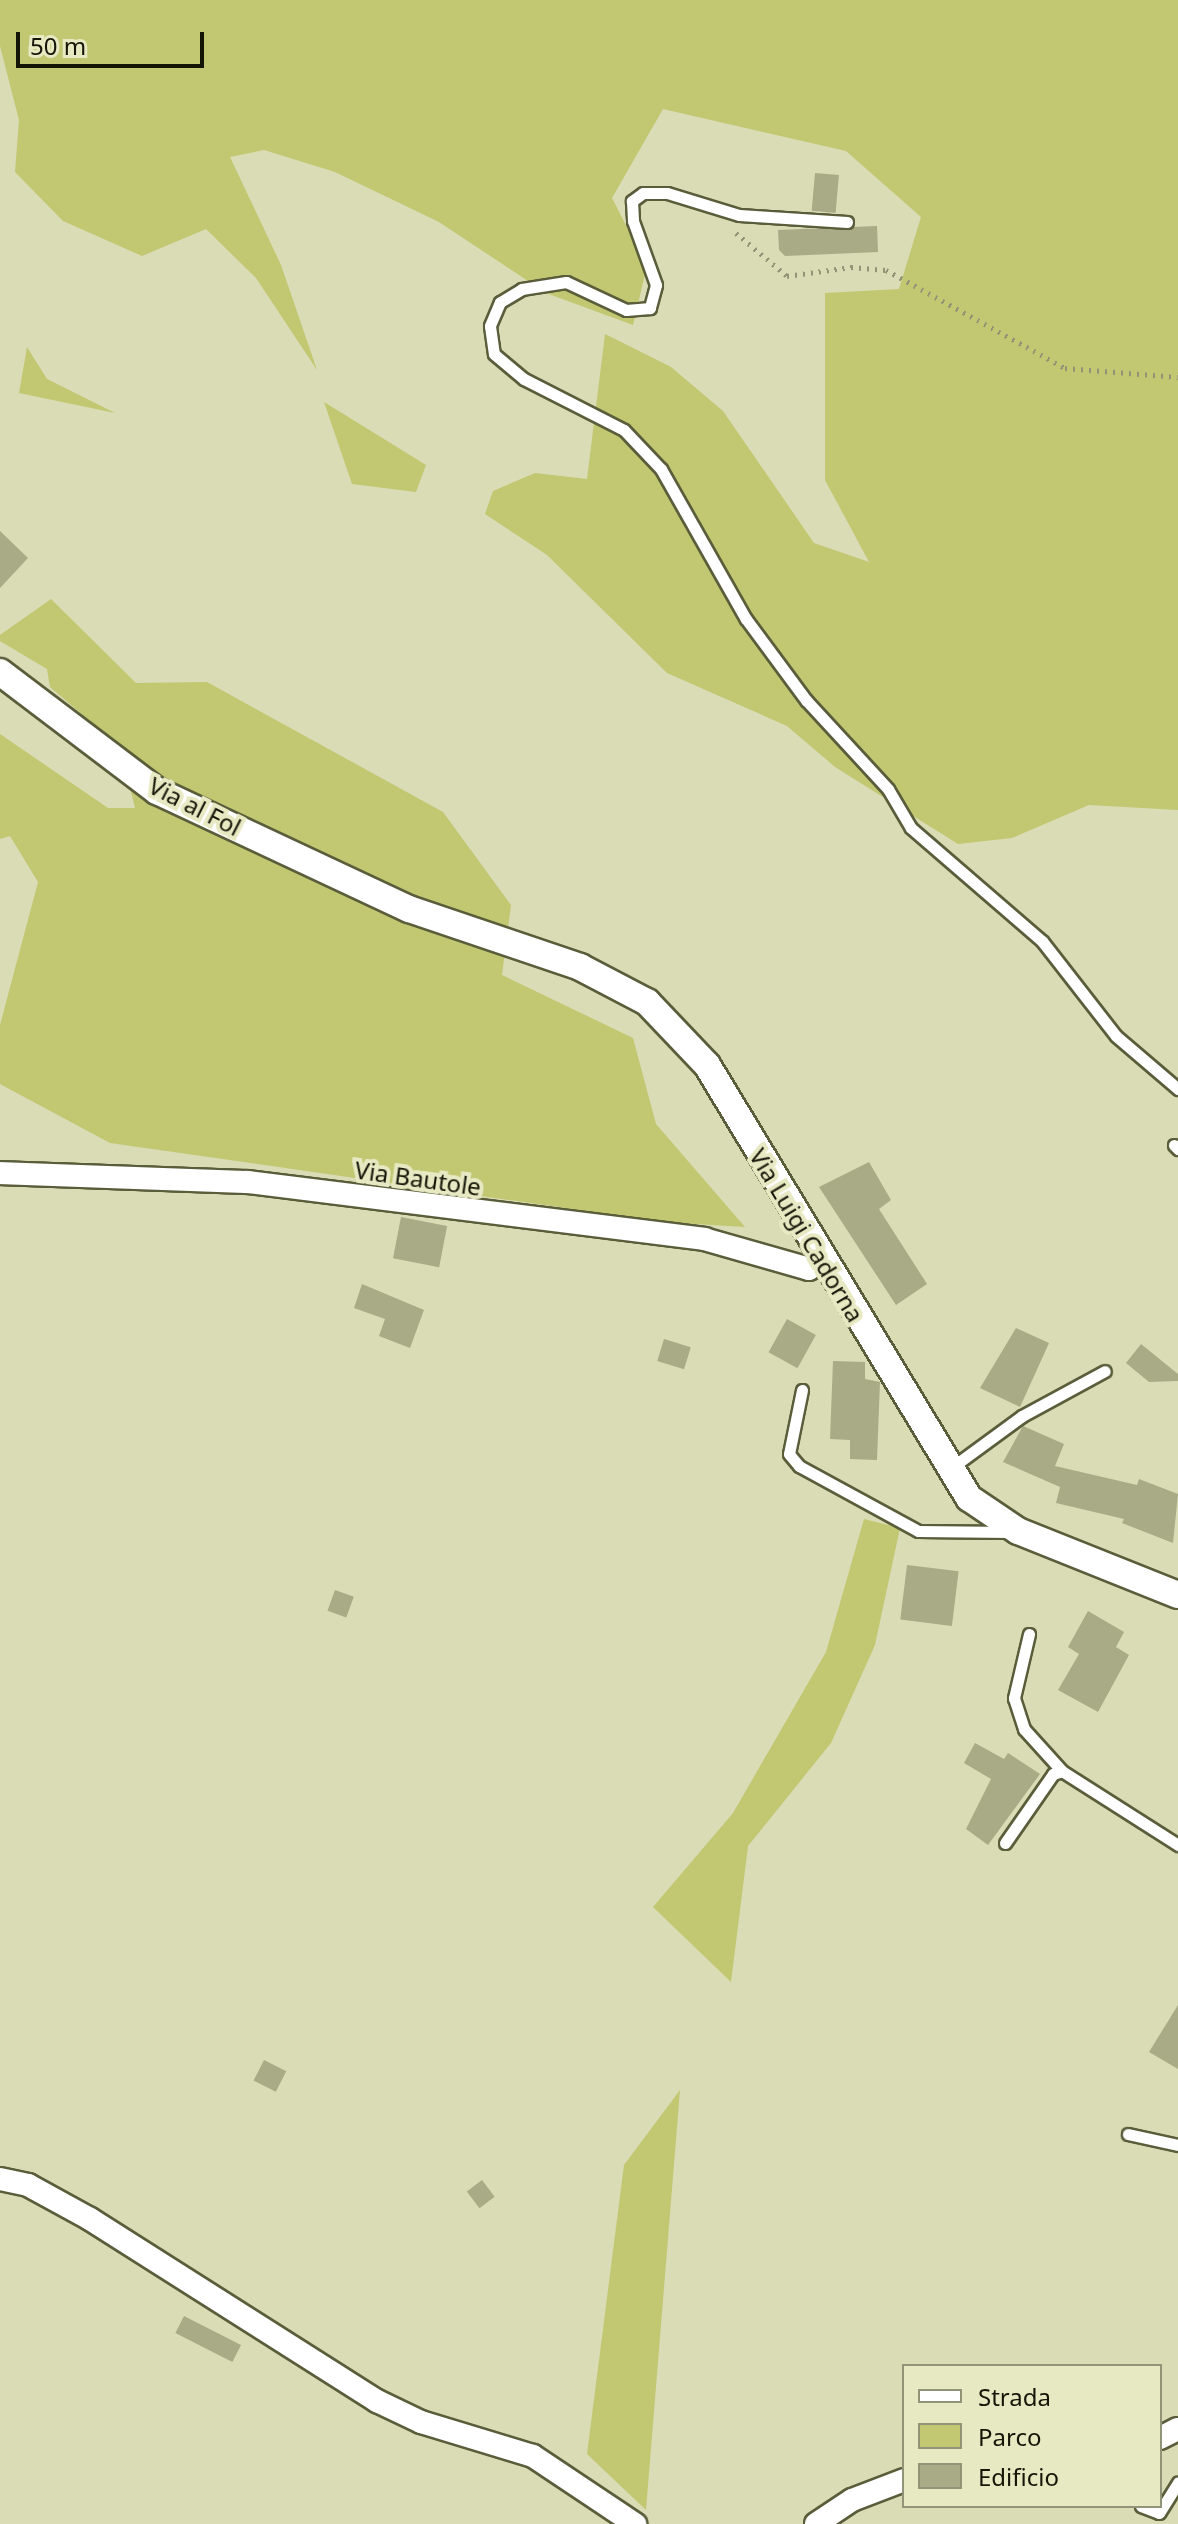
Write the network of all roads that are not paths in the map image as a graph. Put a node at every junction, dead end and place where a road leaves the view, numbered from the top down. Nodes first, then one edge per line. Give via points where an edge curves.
1 (847, 222) dead end
2 (0, 672) edge
3 (409, 909) joint
4 (1178, 1089) edge
5 (0, 1173) edge
6 (821, 1261) junction
7 (1105, 1371) dead end
8 (802, 1390) dead end
9 (951, 1469) junction
10 (1018, 1531) junction
11 (1178, 1595) edge
12 (1029, 1634) dead end
13 (1062, 1771) junction
14 (1005, 1843) dead end
15 (1178, 1845) edge
16 (1128, 2134) dead end
17 (1178, 2145) edge
18 (0, 2179) edge
19 (902, 2481) edge
20 (1178, 2483) edge
21 (1146, 2508) edge
22 (635, 2524) edge
23 (816, 2524) edge

1 - 4 lane via 710,208 667,193 643,193 632,201 633,221 656,285 650,308 626,310 566,282 522,289 500,302 490,326 494,354 524,379 624,430 661,469 746,619 806,700 888,789 911,828 1042,941 1116,1036
2 - 3 street, Via al Fol via 157,791
3 - 6 street, Via Luigi Cadorna via 580,967 647,1002 707,1065
5 - 6 street, Via Bautole via 248,1182 704,1239 809,1269
6 - 9 street, Via Luigi Cadorna
7 - 9 lane via 1022,1416
8 - 10 lane via 789,1454 799,1466 918,1531
9 - 10 street, Via Luigi Cadorna via 969,1498
10 - 11 street, Via Luigi Cadorna
12 - 13 lane via 1014,1698 1024,1729
13 - 14 lane via 1053,1774
13 - 15 lane
16 - 17 lane
18 - 22 street via 28,2185 90,2219 377,2401 421,2422 533,2456
19 - 23 street via 852,2500
20 - 21 lane via 1159,2513

